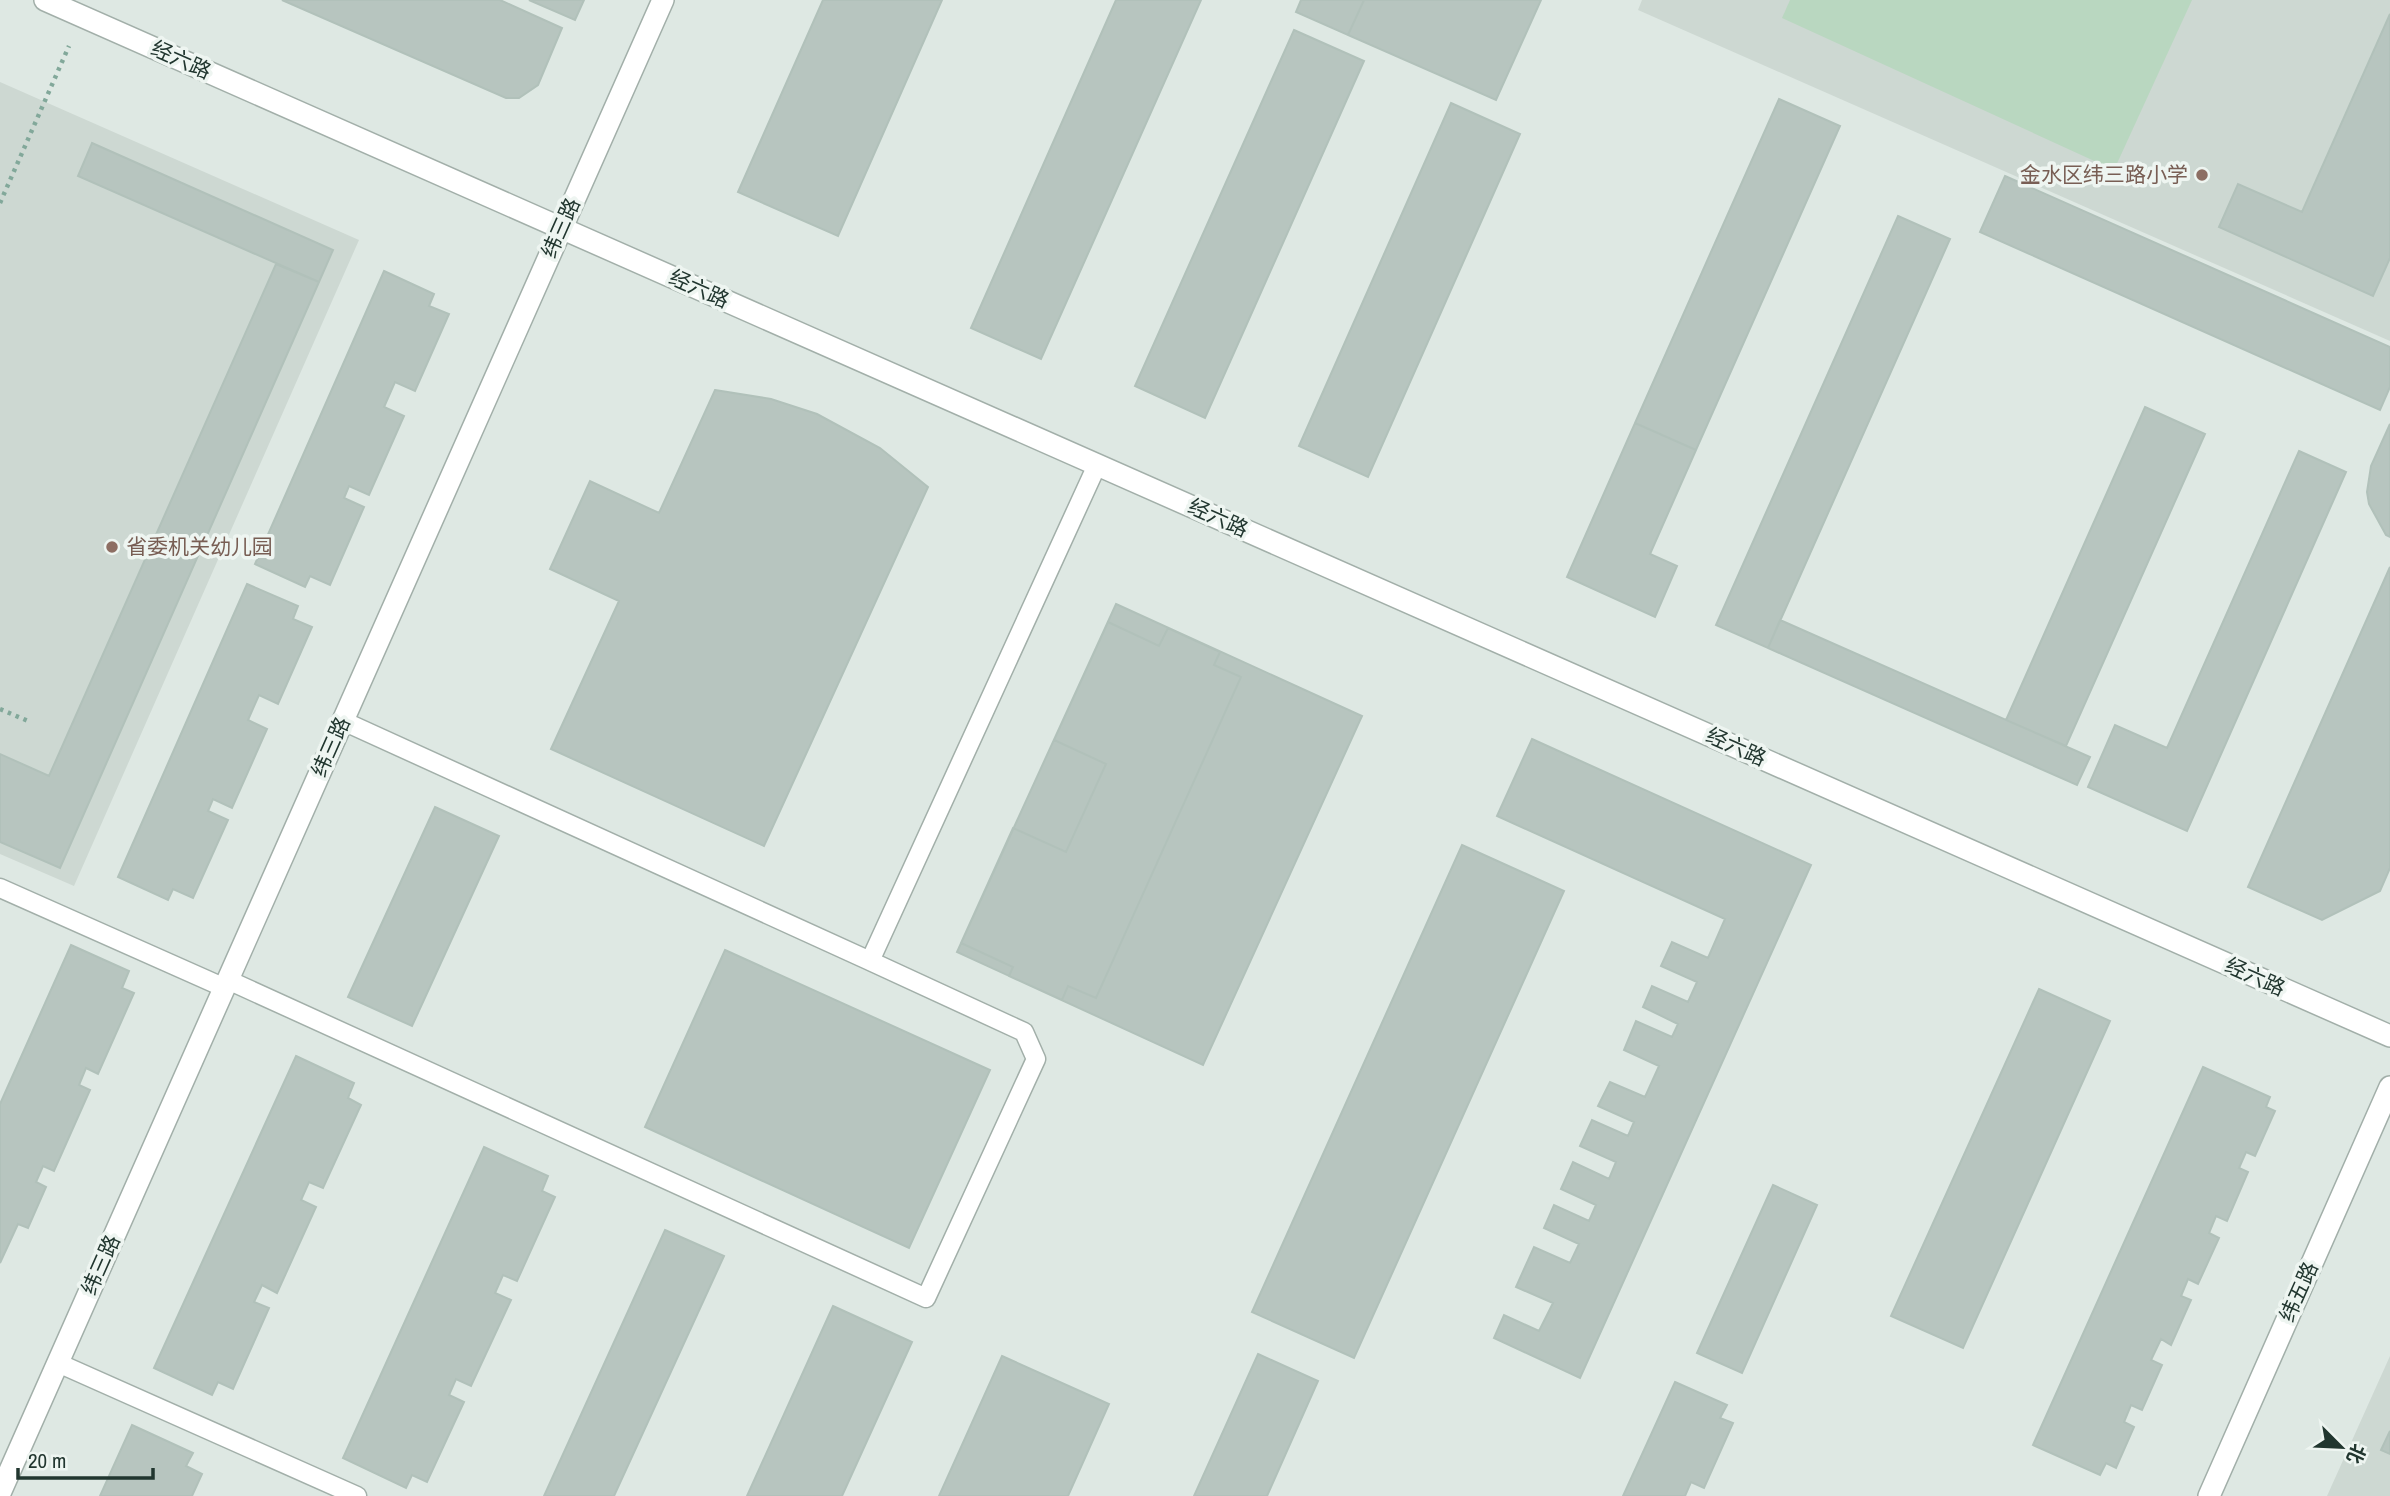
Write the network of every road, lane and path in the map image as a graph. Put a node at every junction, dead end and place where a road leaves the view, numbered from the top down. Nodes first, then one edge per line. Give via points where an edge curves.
1 (46, 0) edge
2 (663, 0) edge
3 (82, 16) junction
4 (0, 203) edge
5 (561, 228) junction
6 (1097, 464) junction
7 (0, 709) edge
8 (28, 721) dead end
9 (343, 721) junction
10 (0, 888) edge
11 (870, 961) junction
12 (227, 984) junction
13 (2390, 1036) edge
14 (2390, 1087) edge
15 (58, 1363) junction
16 (0, 1493) edge
17 (357, 1496) edge
18 (2208, 1496) edge

1 - 3 street, 经六路
2 - 5 street, 纬三路
3 - 4 path
3 - 5 street, 经六路
5 - 6 street, 经六路
5 - 9 street, 纬三路
6 - 11 lane
6 - 13 street, 经六路
7 - 8 path
9 - 11 lane
9 - 12 street, 纬三路
10 - 12 lane
11 - 12 lane via 1024,1032 1036,1059 926,1298
12 - 15 street, 纬三路
14 - 18 street, 纬五路
15 - 16 street, 纬三路
15 - 17 lane

